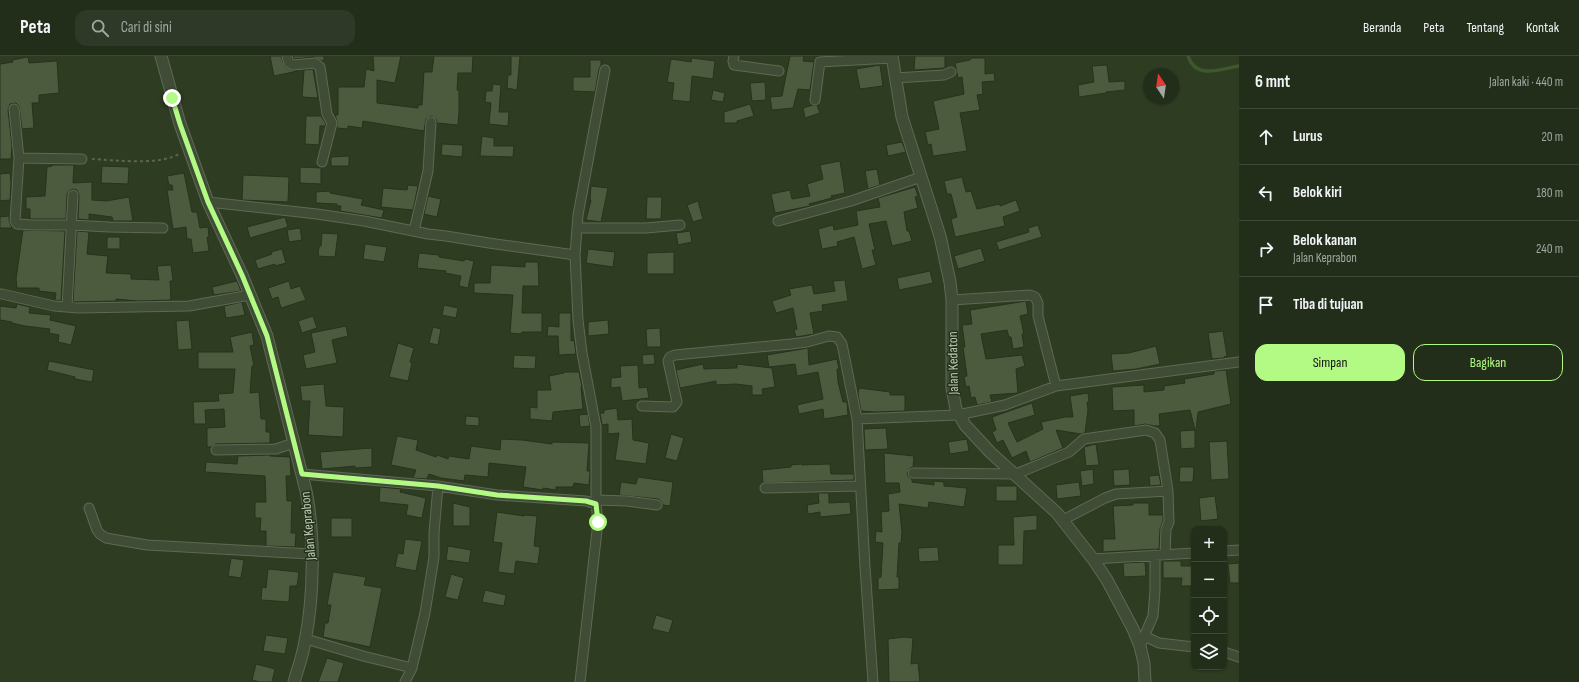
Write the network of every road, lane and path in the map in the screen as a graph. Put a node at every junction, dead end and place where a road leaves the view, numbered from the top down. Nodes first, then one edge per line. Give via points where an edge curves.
1 (161, 56) edge
2 (287, 56) edge
3 (734, 56) edge
4 (892, 57) edge
5 (605, 70) dead end
6 (778, 71) dead end
7 (951, 72) dead end
8 (895, 78) junction
9 (815, 100) dead end
10 (14, 109) dead end
11 (431, 122) dead end
12 (188, 146) junction
13 (19, 158) junction
14 (82, 159) joint
15 (322, 162) dead end
16 (921, 177) junction
17 (73, 195) dead end
18 (208, 202) junction
19 (778, 221) dead end
20 (71, 225) junction
21 (680, 225) dead end
22 (163, 228) dead end
23 (577, 228) junction
24 (414, 231) junction
25 (575, 255) junction
26 (2, 294) dead end
27 (250, 295) junction
28 (952, 300) junction
29 (67, 307) junction
30 (1239, 362) edge
31 (1056, 386) junction
32 (642, 406) dead end
33 (958, 415) junction
34 (857, 419) junction
35 (294, 443) junction
36 (216, 450) dead end
37 (913, 472) dead end
38 (302, 474) junction
39 (1016, 474) junction
40 (438, 486) junction
41 (860, 486) junction
42 (765, 488) dead end
43 (1168, 491) junction
44 (596, 502) junction
45 (657, 505) dead end
46 (89, 508) dead end
47 (1063, 520) junction
48 (1239, 550) edge
49 (1227, 551) edge
50 (1191, 553) edge
51 (311, 554) junction
52 (1165, 555) junction
53 (1155, 556) junction
54 (1093, 559) junction
55 (306, 639) junction
56 (1142, 641) junction
57 (1191, 648) edge
58 (1227, 653) edge
59 (1239, 657) edge
60 (412, 668) junction
61 (294, 682) edge
62 (405, 682) edge
63 (580, 682) edge
64 (874, 682) edge
65 (1145, 682) edge

1 - 12 street, Jalan Keprabon
2 - 15 street via 289,63 293,65 315,63 320,67 327,114 332,123
3 - 6 street via 734,65
4 - 8 street, Jalan Kedaton
4 - 9 street via 820,62
5 - 23 street
7 - 8 street via 944,76
8 - 16 street, Jalan Kedaton via 902,118
10 - 13 street
11 - 24 street via 428,171
12 - 14 path via 175,156 163,160
12 - 18 street, Jalan Keprabon
13 - 14 street
13 - 20 street via 15,221 17,224
16 - 19 street via 851,202
16 - 28 street, Jalan Kedaton via 946,260
17 - 20 street
18 - 24 street via 317,214
18 - 27 street, Jalan Keprabon
20 - 22 street
20 - 29 street
21 - 23 street via 646,228
23 - 25 street
24 - 25 street
25 - 44 street via 582,353 596,428
26 - 29 street
27 - 29 street via 189,306
27 - 35 street, Jalan Keprabon via 267,336
28 - 31 street via 1030,295 1035,297
28 - 33 street, Jalan Kedaton via 952,388
30 - 31 street
31 - 33 street via 1005,404
32 - 34 street via 676,405 668,361 675,355 791,344 829,336 837,338 842,344
33 - 34 street
33 - 39 street, Jalan Kedaton via 991,453
34 - 41 street
35 - 36 street via 276,449
35 - 38 street, Jalan Keprabon
37 - 39 street
38 - 40 street
38 - 51 street, Jalan Keprabon via 309,506
39 - 43 street via 1069,452 1084,439 1146,430 1160,440
39 - 47 street, Jalan Kedaton
40 - 44 street via 497,495
40 - 60 street via 434,557 425,613
41 - 42 street
41 - 64 street
43 - 47 street via 1116,494
43 - 52 street via 1169,522 1166,529
44 - 45 street via 627,501
44 - 63 street via 598,522
46 - 51 street via 97,530 106,538 147,545
47 - 54 street, Jalan Kedaton
48 - 49 street
50 - 52 street
51 - 55 street, Jalan Keprabon via 312,584
52 - 53 street
53 - 54 street
53 - 56 street via 1156,590 1153,616
54 - 56 street, Jalan Kedaton
55 - 60 street
55 - 61 street, Jalan Keprabon
56 - 57 street
56 - 65 street, Jalan Kedaton
58 - 59 street
60 - 62 street

